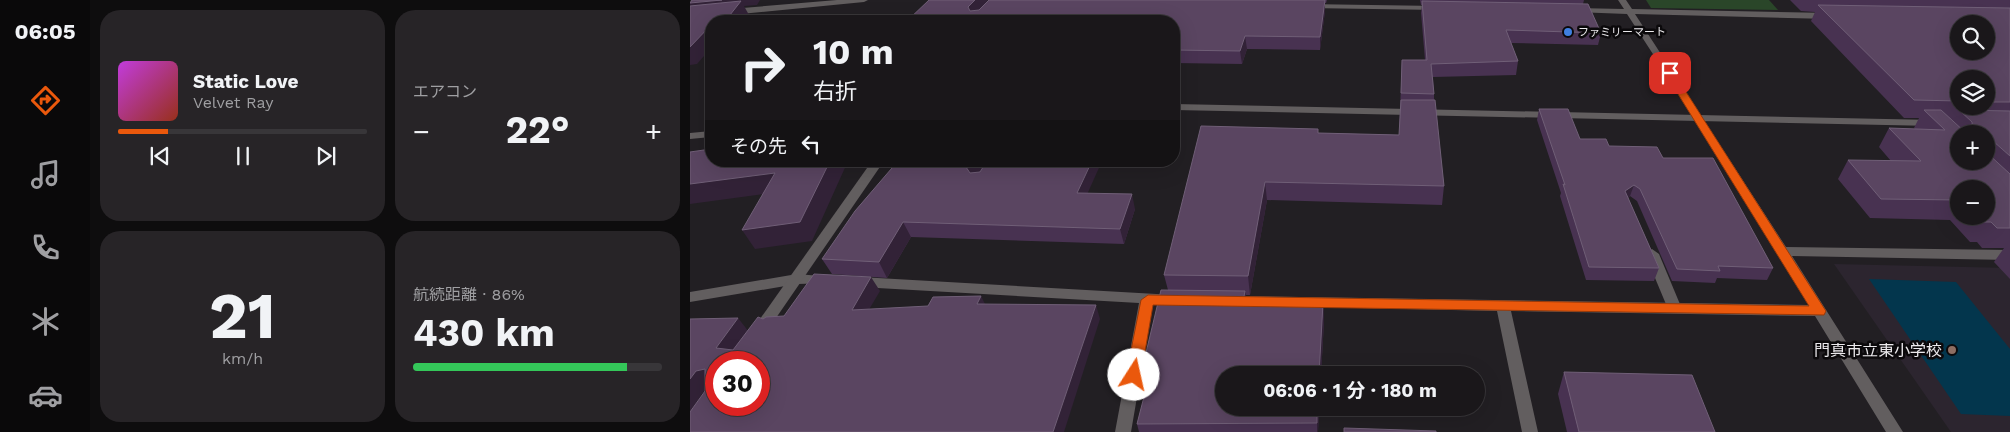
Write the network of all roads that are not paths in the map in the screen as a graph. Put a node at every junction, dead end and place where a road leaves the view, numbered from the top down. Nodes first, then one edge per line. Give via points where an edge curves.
1 (782, 0) edge
2 (864, 0) edge
3 (1622, 0) edge
4 (1827, 5) edge
5 (1303, 6) edge
6 (770, 8) junction
7 (1451, 8) edge
8 (1570, 10) edge
9 (1629, 11) junction
10 (717, 13) edge
11 (1180, 107) edge
12 (1700, 119) junction
13 (1938, 126) edge
14 (705, 135) edge
15 (690, 136) edge
16 (874, 167) edge
17 (1645, 238) edge
18 (1780, 251) junction
19 (2010, 255) edge
20 (797, 279) junction
21 (690, 297) edge
22 (1148, 300) junction
23 (1187, 300) edge
24 (1216, 301) edge
25 (1503, 306) junction
26 (1675, 309) junction
27 (1819, 311) junction
28 (753, 340) edge
29 (1123, 432) edge
30 (1530, 432) edge
31 (1896, 432) edge

1 - 6 street
2 - 6 street
3 - 9 street
4 - 9 street via 1839,16
5 - 7 street
6 - 10 street
8 - 9 street
9 - 12 street
11 - 12 street
12 - 13 street
12 - 18 street
14 - 15 street
16 - 20 street
17 - 26 street
18 - 19 street
18 - 27 street
20 - 21 street
20 - 22 street
20 - 28 street
22 - 23 street
22 - 29 street
24 - 25 street
25 - 26 street
25 - 30 street
26 - 27 street
27 - 31 street

